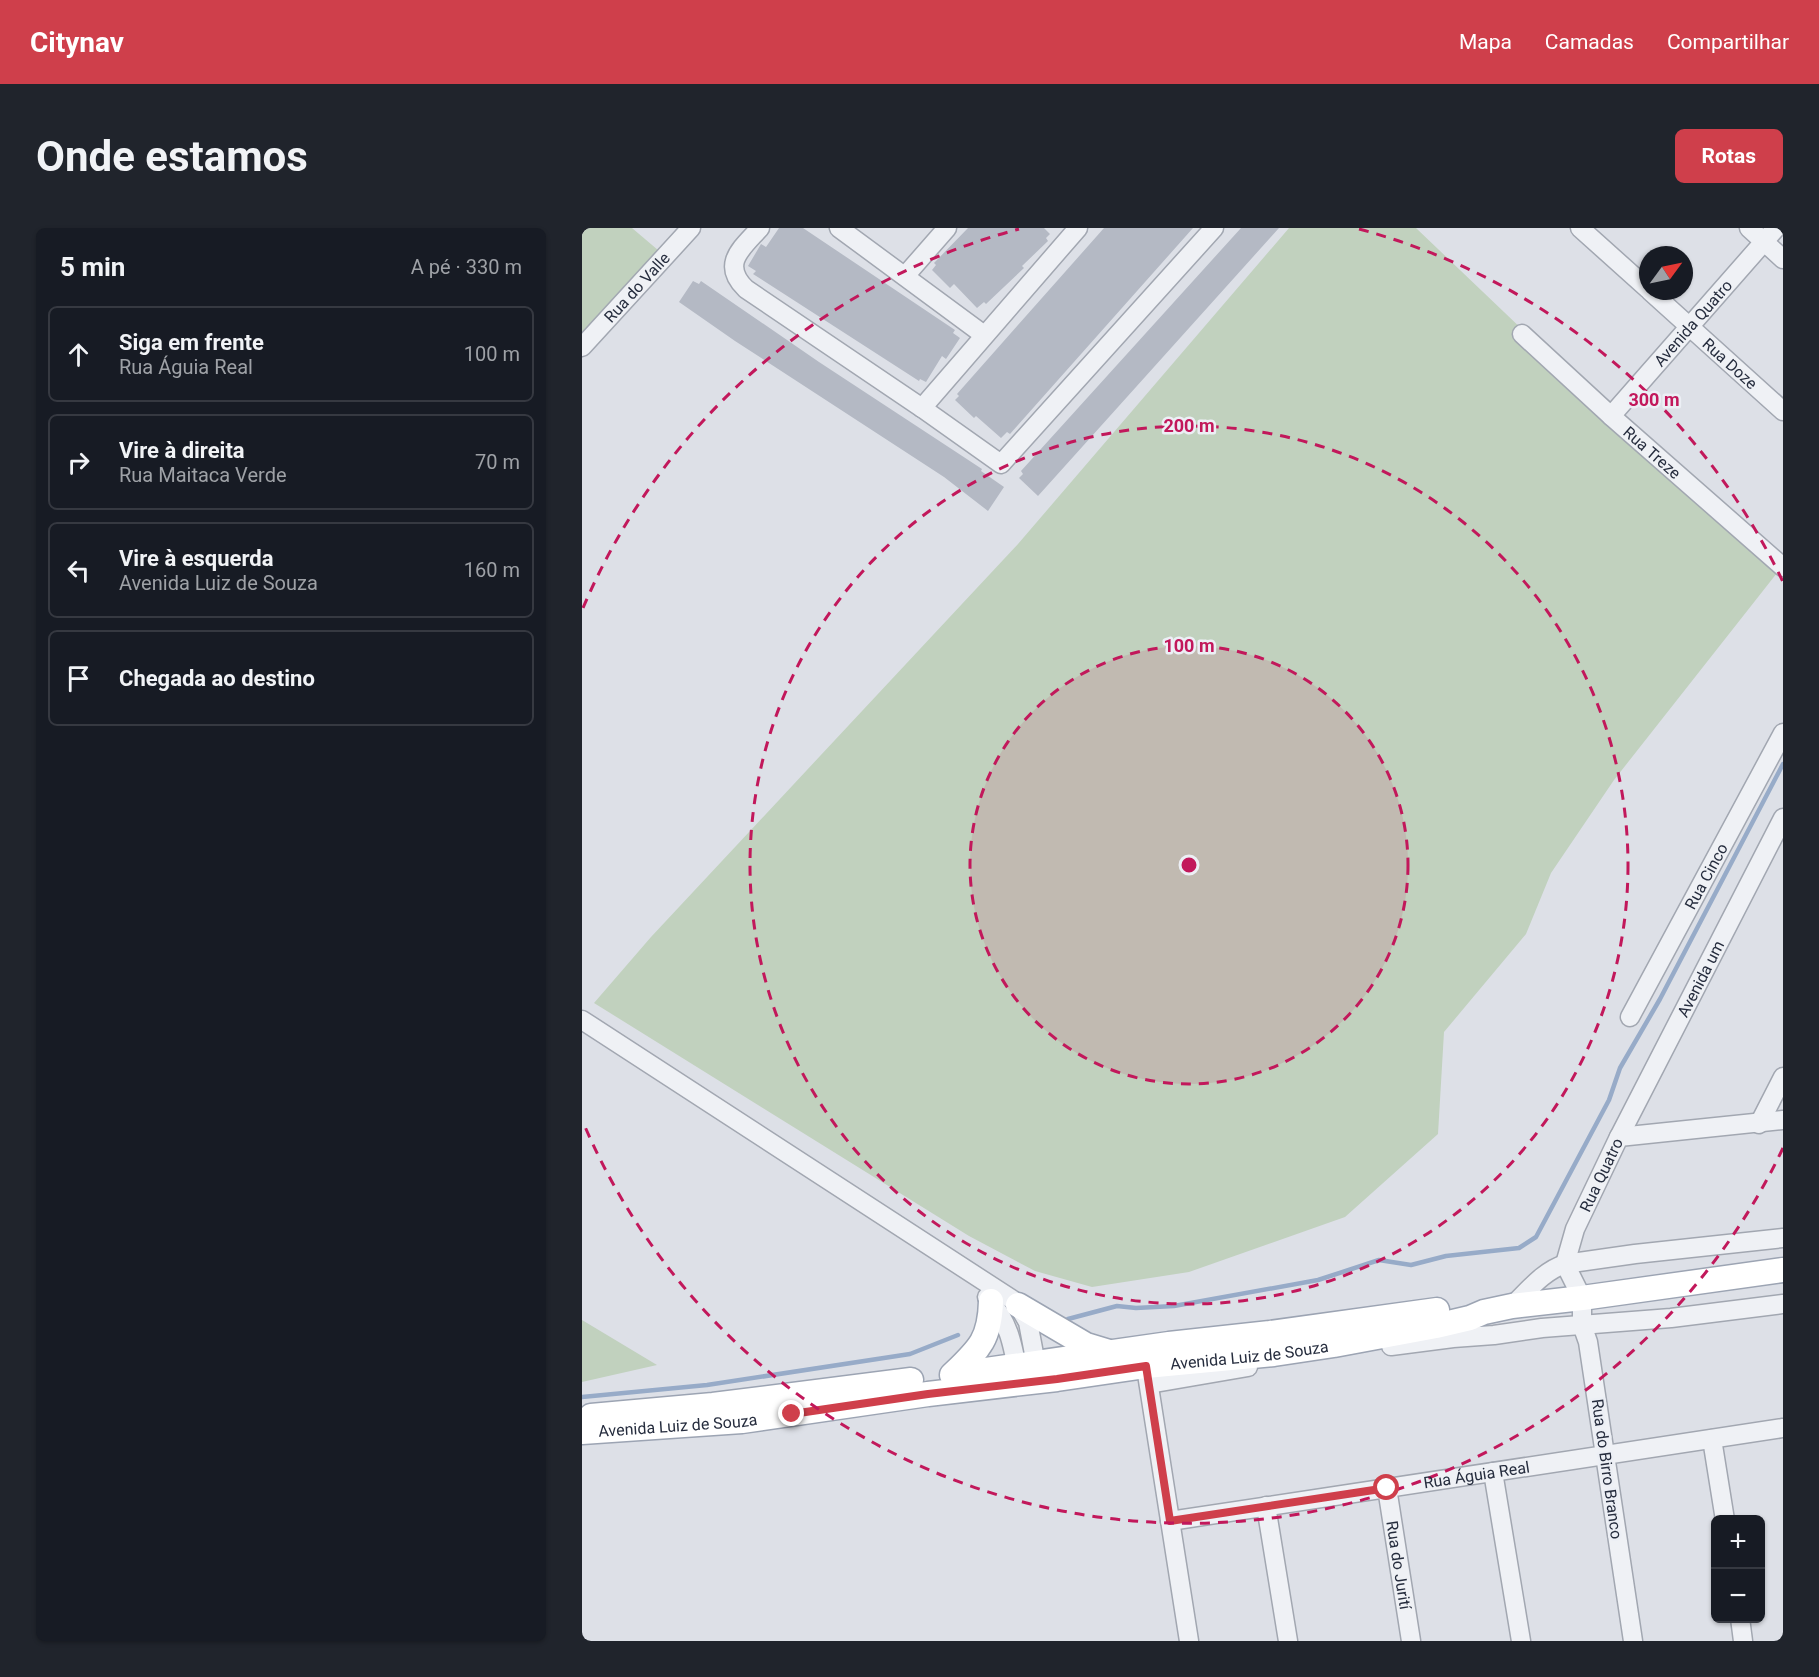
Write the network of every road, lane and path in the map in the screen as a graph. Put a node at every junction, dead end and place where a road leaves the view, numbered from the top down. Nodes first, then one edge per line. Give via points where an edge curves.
1 (691, 228) edge
2 (760, 228) edge
3 (839, 228) edge
4 (947, 228) edge
5 (1078, 228) edge
6 (1214, 228) edge
7 (1580, 228) edge
8 (1749, 228) edge
9 (1770, 235) edge
10 (1783, 259) edge
11 (905, 276) junction
12 (1639, 281) edge
13 (1660, 300) edge
14 (1689, 326) junction
15 (984, 334) junction
16 (1522, 334) dead end
17 (582, 347) edge
18 (922, 408) junction
19 (1783, 411) edge
20 (1611, 416) junction
21 (1783, 567) edge
22 (1783, 733) edge
23 (1783, 818) edge
24 (1629, 1017) dead end
25 (582, 1020) edge
26 (1783, 1077) edge
27 (1783, 1120) edge
28 (1759, 1124) junction
29 (1619, 1137) junction
30 (1783, 1238) edge
31 (948, 1257) junction
32 (1565, 1264) junction
33 (1783, 1270) edge
34 (1582, 1298) junction
35 (991, 1301) junction
36 (1783, 1304) edge
37 (1018, 1305) junction
38 (1512, 1306) junction
39 (1484, 1312) junction
40 (1582, 1325) junction
41 (1114, 1353) junction
42 (1028, 1374) junction
43 (952, 1375) junction
44 (1147, 1375) junction
45 (582, 1417) edge
46 (1783, 1428) edge
47 (582, 1432) edge
48 (1712, 1439) junction
49 (1605, 1455) junction
50 (1493, 1472) junction
51 (1387, 1488) junction
52 (1266, 1506) junction
53 (1724, 1515) edge
54 (1170, 1521) junction
55 (1741, 1623) edge
56 (1189, 1641) edge
57 (1288, 1641) edge
58 (1411, 1641) edge
59 (1521, 1641) edge
60 (1633, 1641) edge
61 (1743, 1641) edge

1 - 17 street, Rua do Valle
2 - 18 street via 737,253 733,264 738,282
3 - 11 street
4 - 11 street
5 - 15 street
6 - 18 street via 1001,464
7 - 12 street, Rua Doze
8 - 9 street
9 - 10 street
9 - 14 street, Avenida Quatro
11 - 15 street
13 - 14 street, Rua Doze
14 - 19 street, Rua Doze
14 - 20 street, Avenida Quatro
15 - 18 street
16 - 20 street, Rua Treze
20 - 21 street, Rua Treze
22 - 24 street, Rua Cinco
23 - 29 street, Avenida um
25 - 31 street
26 - 28 street
27 - 28 street, Rua Quatro
28 - 29 street, Rua Quatro
29 - 32 street, Rua Quatro via 1575,1229
30 - 32 street
31 - 35 street
31 - 37 street
32 - 34 street
32 - 38 street via 1540,1278
33 - 34 main road, Avenida Luiz de Souza
34 - 38 main road, Avenida Luiz de Souza
34 - 40 street, Rua do Birro Branco
35 - 42 street via 1010,1331
35 - 43 main road via 989,1326 982,1344
36 - 40 street
37 - 41 main road via 1086,1345
37 - 42 street via 1028,1322
38 - 39 main road, Avenida Luiz de Souza
39 - 41 main road, Avenida Luiz de Souza via 1453,1309
39 - 44 main road, Avenida Luiz de Souza via 1334,1345
40 - 44 street via 1416,1342 1226,1370
40 - 49 street, Rua do Birro Branco
41 - 42 main road, Avenida Luiz de Souza
42 - 43 main road, Avenida Luiz de Souza
42 - 44 main road, Avenida Luiz de Souza
42 - 47 main road, Avenida Luiz de Souza via 928,1394 742,1421
43 - 45 main road, Avenida Luiz de Souza
44 - 54 street
46 - 48 street, Rua Águia Real
48 - 49 street, Rua Águia Real
48 - 53 street
49 - 50 street, Rua Águia Real
49 - 60 street, Rua do Birro Branco
50 - 51 street, Rua Águia Real
50 - 59 street
51 - 52 street, Rua Águia Real
51 - 58 street, Rua do Jurití
52 - 54 street, Rua Águia Real
52 - 57 street
54 - 56 street
55 - 61 street

